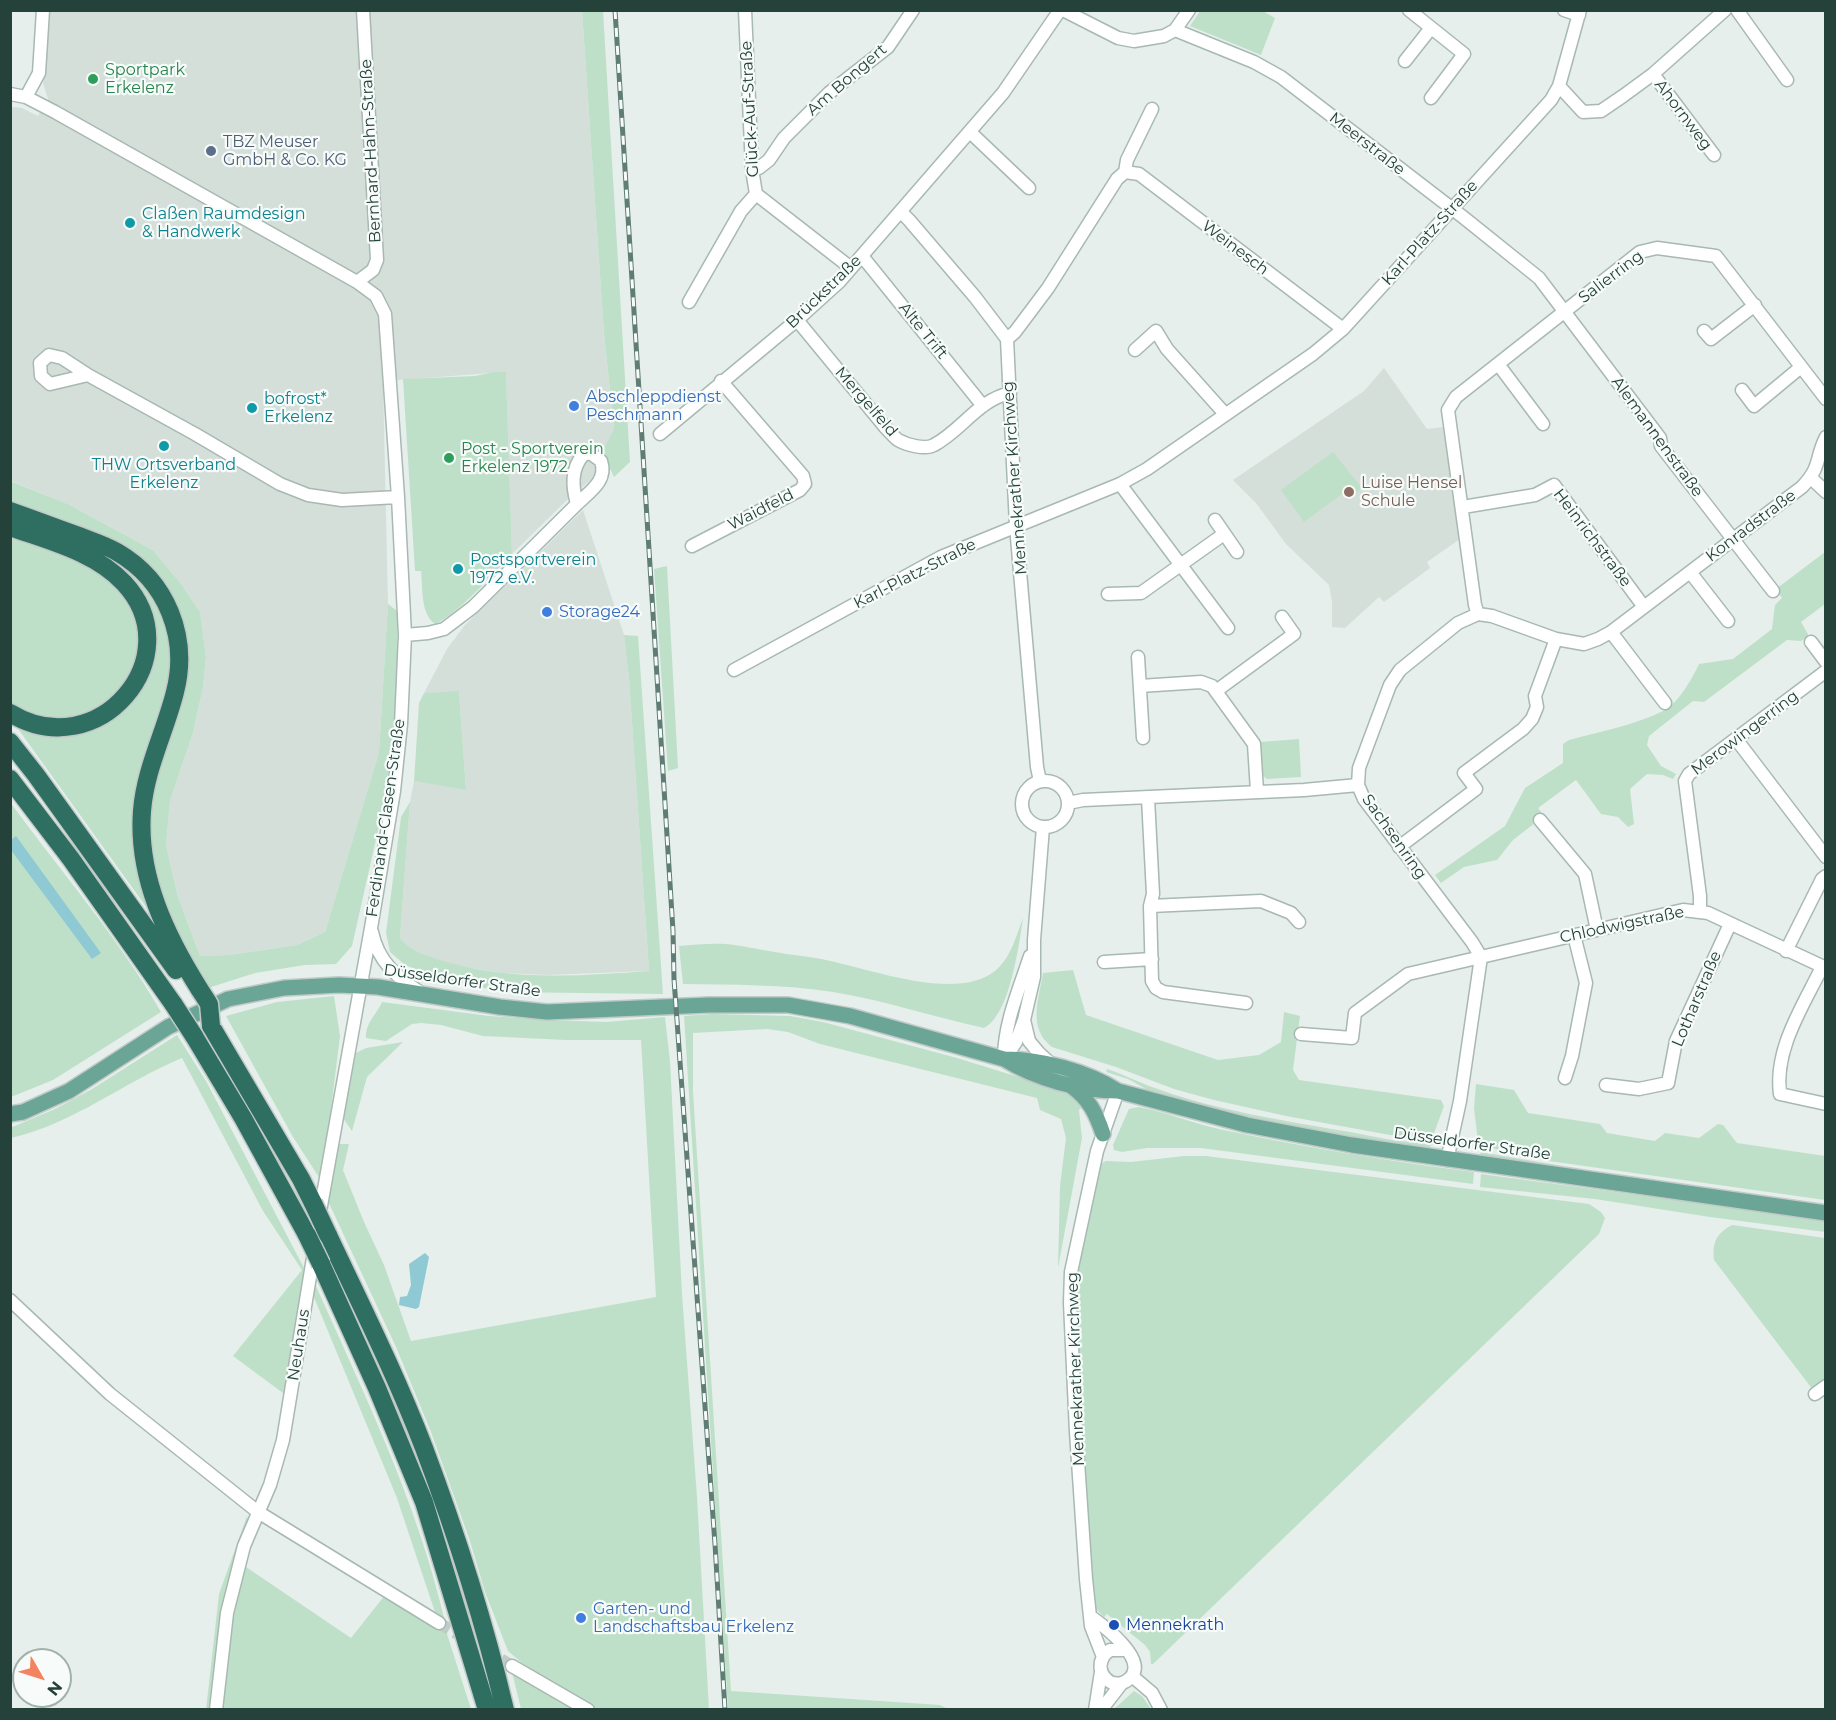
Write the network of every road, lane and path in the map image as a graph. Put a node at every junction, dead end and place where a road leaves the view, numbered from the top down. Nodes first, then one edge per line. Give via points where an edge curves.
1 (43, 10) edge
2 (363, 10) edge
3 (745, 10) edge
4 (913, 10) edge
5 (1061, 10) edge
6 (1189, 10) edge
7 (1409, 10) edge
8 (1564, 10) edge
9 (1725, 10) edge
10 (1737, 10) edge
11 (1580, 13) edge
12 (1431, 28) junction
13 (1175, 30) junction
14 (1405, 61) dead end
15 (1653, 74) junction
16 (1787, 80) dead end
17 (1559, 86) junction
18 (10, 94) edge
19 (26, 97) junction
20 (1431, 98) dead end
21 (1152, 109) dead end
22 (970, 132) junction
23 (1714, 155) dead end
24 (752, 169) junction
25 (1125, 172) junction
26 (1029, 188) dead end
27 (756, 194) junction
28 (1452, 209) junction
29 (901, 212) junction
30 (862, 256) junction
31 (851, 268) junction
32 (357, 282) junction
33 (1543, 282) joint
34 (688, 302) dead end
35 (1755, 305) junction
36 (1565, 312) junction
37 (797, 320) junction
38 (1343, 330) junction
39 (1704, 331) dead end
40 (1007, 339) junction
41 (1135, 350) dead end
42 (1498, 364) junction
43 (1802, 367) junction
44 (88, 375) dead end
45 (721, 381) junction
46 (1742, 390) dead end
47 (1010, 393) junction
48 (1826, 399) edge
49 (983, 406) junction
50 (1225, 414) junction
51 (1543, 424) dead end
52 (660, 434) dead end
53 (1826, 437) edge
54 (1810, 478) junction
55 (1120, 483) junction
56 (1826, 492) edge
57 (398, 497) junction
58 (577, 504) dead end
59 (1463, 507) junction
60 (10, 511) edge
61 (1215, 520) dead end
62 (1016, 525) junction
63 (10, 527) edge
64 (1224, 534) junction
65 (1732, 540) junction
66 (692, 546) dead end
67 (1237, 552) dead end
68 (1180, 564) junction
69 (1690, 572) junction
70 (1773, 591) dead end
71 (1108, 594) dead end
72 (1644, 607) junction
73 (1478, 614) junction
74 (1282, 617) dead end
75 (1728, 621) dead end
76 (1228, 628) dead end
77 (1611, 632) junction
78 (405, 635) junction
79 (1556, 639) junction
80 (1811, 642) dead end
81 (1138, 657) dead end
82 (1826, 662) edge
83 (734, 670) dead end
84 (1826, 671) edge
85 (1140, 686) junction
86 (1216, 691) junction
87 (1665, 703) dead end
88 (10, 713) edge
89 (1143, 738) dead end
90 (1736, 739) junction
91 (10, 742) edge
92 (10, 779) edge
93 (1040, 781) junction
94 (1358, 785) junction
95 (1257, 791) junction
96 (1148, 798) junction
97 (1068, 803) junction
98 (1540, 820) dead end
99 (1043, 827) junction
100 (1399, 847) junction
101 (1826, 857) edge
102 (1826, 876) edge
103 (1150, 906) junction
104 (1700, 912) junction
105 (1299, 922) dead end
106 (1730, 924) junction
107 (371, 928) junction
108 (1597, 930) junction
109 (1574, 935) junction
110 (1034, 940) junction
111 (1786, 951) junction
112 (1481, 957) junction
113 (1152, 959) junction
114 (1104, 962) dead end
115 (1824, 968) edge
116 (360, 986) junction
117 (195, 992) junction
118 (422, 994) junction
119 (1246, 1003) dead end
120 (1024, 1020) junction
121 (1301, 1034) dead end
122 (1004, 1059) junction
123 (1054, 1066) junction
124 (1565, 1078) dead end
125 (1069, 1084) junction
126 (1606, 1085) dead end
127 (1118, 1091) junction
128 (1826, 1104) edge
129 (10, 1114) edge
130 (1102, 1134) junction
131 (1447, 1160) junction
132 (326, 1175) joint
133 (1826, 1213) edge
134 (10, 1300) edge
135 (1826, 1386) edge
136 (1815, 1394) dead end
137 (258, 1512) junction
138 (1089, 1616) junction
139 (439, 1623) tunnel mouth
140 (1126, 1650) junction
141 (1103, 1657) junction
142 (512, 1666) tunnel mouth
143 (1101, 1672) junction
144 (1132, 1676) junction
145 (1122, 1683) junction
146 (216, 1710) edge
147 (487, 1710) edge
148 (505, 1710) edge
149 (588, 1710) edge
150 (1095, 1710) edge
151 (1101, 1710) edge
152 (1161, 1710) edge

1 - 19 street via 39,73
2 - 32 street, Bernhard-Hahn-Straße via 377,260 373,270
3 - 24 street, Glück-Auf-Straße
4 - 24 street, Am Bongert via 888,47 829,93 784,138 770,160
5 - 13 street via 1126,40 1164,36
5 - 22 street, Brückstraße via 1003,93
6 - 13 street
7 - 12 street
8 - 11 street
9 - 15 street, Ahornweg
10 - 16 street
11 - 17 street, Karl-Platz-Straße
12 - 14 street
12 - 20 street via 1464,54
13 - 28 street, Meerstraße via 1267,68
15 - 17 street, Ahornweg via 1601,111 1583,112
15 - 23 street, Ahornweg
17 - 28 street, Karl-Platz-Straße via 1551,100
18 - 19 street, Ferdinand-Clasen-Straße
19 - 32 street, Ferdinand-Clasen-Straße
21 - 25 street
22 - 26 street
22 - 29 street, Brückstraße
24 - 27 street, Glück-Auf-Straße
25 - 38 street, Weinesch via 1139,174
25 - 40 street via 1048,288
27 - 31 street, Glück-Auf-Straße
27 - 34 street via 741,211
28 - 33 street, Meerstraße
28 - 38 street, Karl-Platz-Straße
29 - 30 street, Brückstraße
29 - 40 street
30 - 31 street, Brückstraße
30 - 49 street, Alte Trift
31 - 37 street, Brückstraße
32 - 57 street, Ferdinand-Clasen-Straße via 376,296 385,314
33 - 36 street, Alemannenstraße
35 - 36 street, Salierring via 1716,256 1657,248 1640,252
35 - 39 street via 1711,339
35 - 43 street, Salierring
36 - 42 street, Salierring
36 - 65 street, Alemannenstraße
37 - 45 street, Brückstraße
37 - 49 street, Mergelfeld via 898,440 933,447
38 - 50 street, Karl-Platz-Straße
40 - 47 street, Mennekrather Kirchweg
41 - 50 street via 1156,331 1167,350
42 - 51 street
42 - 59 street, Salierring via 1455,397 1448,410
43 - 46 street via 1755,406
43 - 48 street, Salierring
44 - 57 street via 280,484 308,495 342,500
45 - 52 street, Brückstraße
45 - 66 street, Waidfeld via 803,476 805,484
47 - 49 street, Mergelfeld
47 - 62 street, Mennekrather Kirchweg
50 - 55 street, Karl-Platz-Straße via 1147,469
53 - 54 street, Konradstraße
54 - 56 street, Konradstraße
54 - 65 street, Konradstraße
55 - 62 street, Karl-Platz-Straße
55 - 68 street
57 - 78 street, Ferdinand-Clasen-Straße
58 - 78 street via 472,607 444,629
59 - 72 street, Heinrichstraße via 1535,495 1554,485
59 - 73 street, Salierring
60 - 117 highway via 118,553 146,575 170,610 180,649 179,675 145,791 142,843 150,889
61 - 64 street
62 - 83 street, Karl-Platz-Straße via 940,557
62 - 93 street, Mennekrather Kirchweg
63 - 88 highway via 79,552 110,571 136,601 147,641 132,687 99,718 60,728 37,725
64 - 67 street
64 - 68 street
65 - 69 street, Konradstraße
65 - 70 street, Alemannenstraße
68 - 71 street via 1141,593
68 - 76 street
69 - 72 street, Konradstraße
69 - 75 street, Konradstraße
72 - 77 street, Konradstraße
73 - 79 street, Konradstraße
73 - 94 street via 1458,623 1396,675 1359,768
74 - 86 street via 1294,634
77 - 79 street, Konradstraße via 1584,644
77 - 87 street
78 - 107 street, Ferdinand-Clasen-Straße via 394,791
79 - 100 street via 1535,696 1537,707 1532,719 1464,773 1476,789
80 - 82 street
81 - 85 street
84 - 90 street, Merowingerring
85 - 86 street via 1201,682
85 - 89 street
86 - 95 street via 1254,744
90 - 101 street
90 - 104 street, Merowingerring via 1685,781
91 - 117 highway
92 - 147 highway, bridge via 174,1005 243,1118 307,1235 424,1502
93 - 97 street via 1056,784
93 - 99 street via 1028,788 1022,804 1030,822
94 - 95 street, Sachsenring
94 - 100 street, Sachsenring
95 - 96 street, Sachsenring
96 - 97 street, Sachsenring
96 - 103 street via 1153,894
97 - 99 street via 1063,817
98 - 108 street via 1585,874
99 - 110 street
100 - 112 street, Sachsenring
102 - 111 street
103 - 105 street via 1261,901 1291,913
103 - 113 street
104 - 106 street, Chlodwigstraße
104 - 108 street, Chlodwigstraße via 1683,910
106 - 111 street, Chlodwigstraße
106 - 126 street, Lotharstraße via 1676,1041 1668,1083 1639,1089
107 - 116 street, Ferdinand-Clasen-Straße
107 - 118 street, Ferdinand-Clasen-Straße via 381,958
108 - 109 street, Chlodwigstraße
109 - 112 street, Chlodwigstraße
109 - 124 street via 1586,983
110 - 120 street via 1034,977
110 - 122 street via 1008,1023
111 - 115 street, Chlodwigstraße
112 - 121 street, Chlodwigstraße via 1408,974 1355,1013 1352,1038
112 - 131 street via 1460,1101
113 - 114 street
113 - 119 street via 1152,981 1163,992
115 - 128 street via 1787,1037 1778,1079 1780,1094
116 - 118 main road, Düsseldorfer Straße
116 - 129 main road, Düsseldorfer Straße via 284,988 228,999 168,1027 69,1091
116 - 132 street, Ferdinand-Clasen-Straße
117 - 148 highway, bridge via 209,1004 211,1026 301,1179 376,1338 423,1447 470,1578
118 - 122 main road, Düsseldorfer Straße via 547,1012 788,1005 850,1016
120 - 122 street
120 - 123 street via 1029,1041
122 - 123 main road, Düsseldorfer Straße via 1026,1059
122 - 125 main road, Düsseldorfer Straße via 1023,1071
123 - 127 main road, Düsseldorfer Straße via 1101,1080
125 - 127 main road, Düsseldorfer Straße
125 - 130 main road via 1090,1103
127 - 130 street, Mennekrather Kirchweg
127 - 131 main road, Düsseldorfer Straße via 1246,1125
130 - 138 street, Mennekrather Kirchweg via 1071,1272 1076,1432
131 - 133 main road, Düsseldorfer Straße
132 - 137 street, Neuhaus via 283,1440
134 - 137 street via 110,1394
135 - 136 street
137 - 139 street
137 - 146 street, Neuhaus via 244,1546 227,1613
138 - 140 street
138 - 141 street, Mennekrather Kirchweg
140 - 141 street via 1115,1649
140 - 144 street via 1135,1663
141 - 143 street, Mennekrather Kirchweg
142 - 149 street
143 - 145 street via 1107,1680
143 - 150 street
144 - 145 street
144 - 152 street via 1152,1693
145 - 151 street

